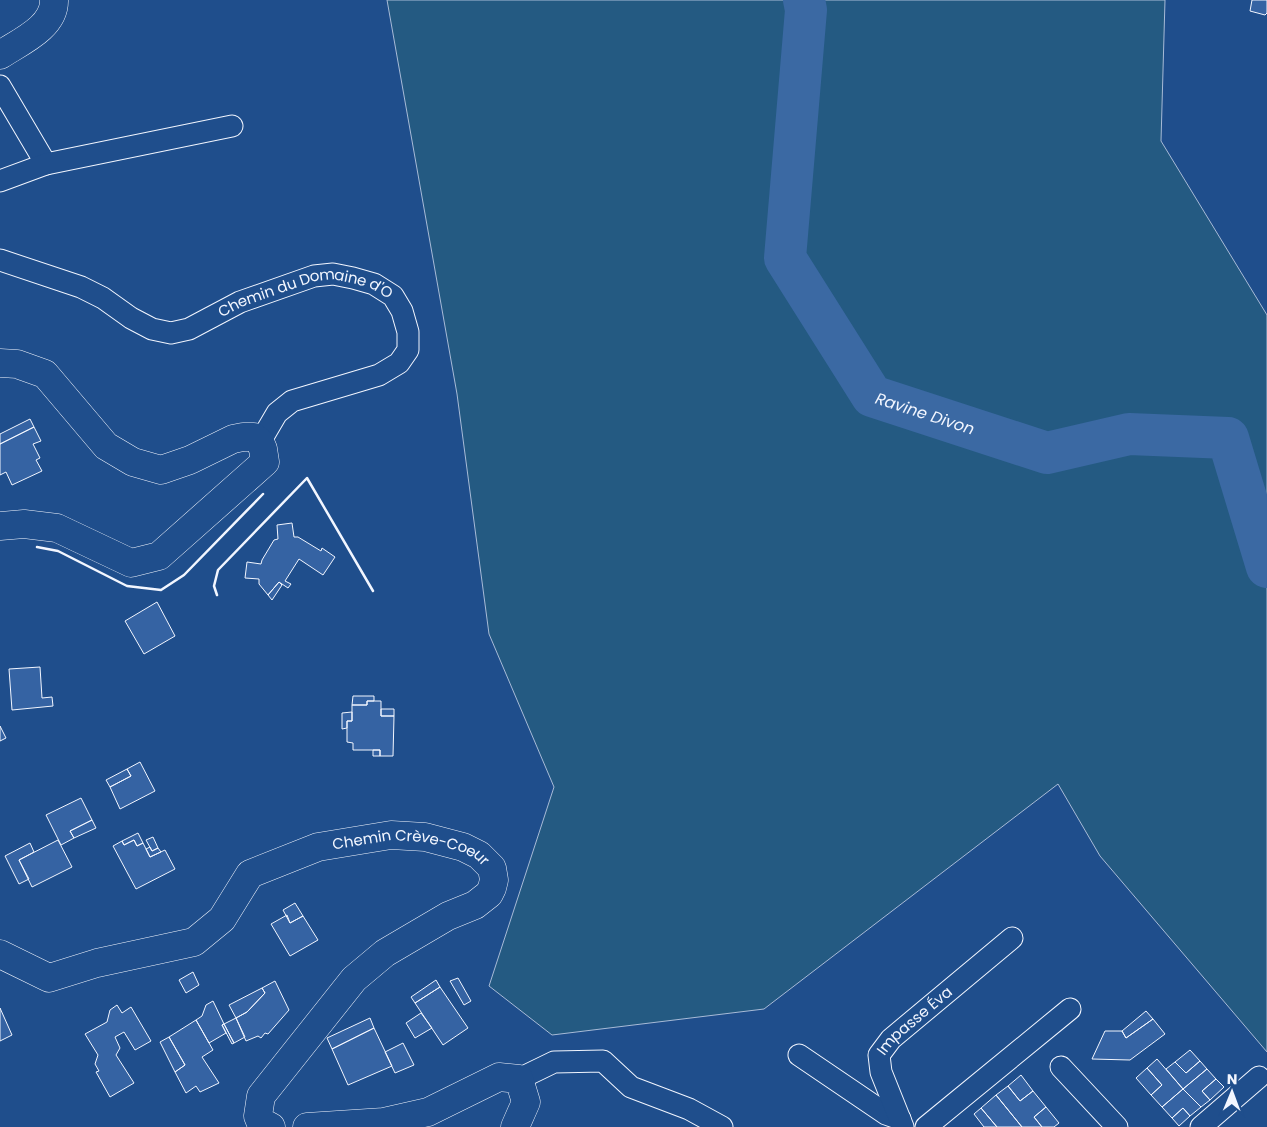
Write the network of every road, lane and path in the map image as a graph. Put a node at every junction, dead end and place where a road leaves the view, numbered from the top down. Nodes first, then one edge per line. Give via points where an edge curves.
1 (54, 0) edge
2 (0, 55) edge
3 (0, 86) edge
4 (232, 126) dead end
5 (46, 164) junction
6 (0, 181) edge
7 (0, 260) edge
8 (0, 363) edge
9 (260, 442) junction
10 (0, 526) edge
11 (1012, 938) dead end
12 (0, 954) edge
13 (1070, 1009) dead end
14 (799, 1055) dead end
15 (1061, 1067) dead end
16 (1259, 1077) dead end
17 (519, 1079) junction
18 (902, 1123) edge
19 (718, 1126) edge
20 (271, 1127) edge
21 (307, 1127) edge
22 (515, 1127) edge
23 (926, 1127) edge
24 (1117, 1127) edge
25 (1201, 1127) edge

1 - 2 main road via 54,9 42,26
3 - 5 street
4 - 5 street
5 - 6 street
7 - 9 street, Chemin du Domaine d'O via 82,287 152,329 171,333 189,329 240,302 314,276 333,274 353,278 374,284 393,296 402,311 408,332 408,350 399,363 379,374 292,401 277,413
8 - 9 main road via 17,364 45,374 106,446 133,462 160,470 190,460 233,439 254,438
9 - 10 main road via 265,462 159,556 131,563 57,528 24,524
11 - 18 street, Impasse Éva via 890,1039 879,1056 881,1072
12 - 20 main road, Chemin Crève-Coeur via 49,978 97,963 194,942 222,919 250,874 318,847 391,835 425,837 463,847 479,855 492,868 494,880 489,894 475,906 448,916 385,954 354,978 260,1096 258,1116 260,1121
13 - 23 street
14 - 18 street
15 - 24 street
16 - 25 street
17 - 19 street via 554,1062 603,1061 631,1087 689,1109
17 - 21 main road via 499,1077 428,1112 384,1122
17 - 22 main road via 526,1102

